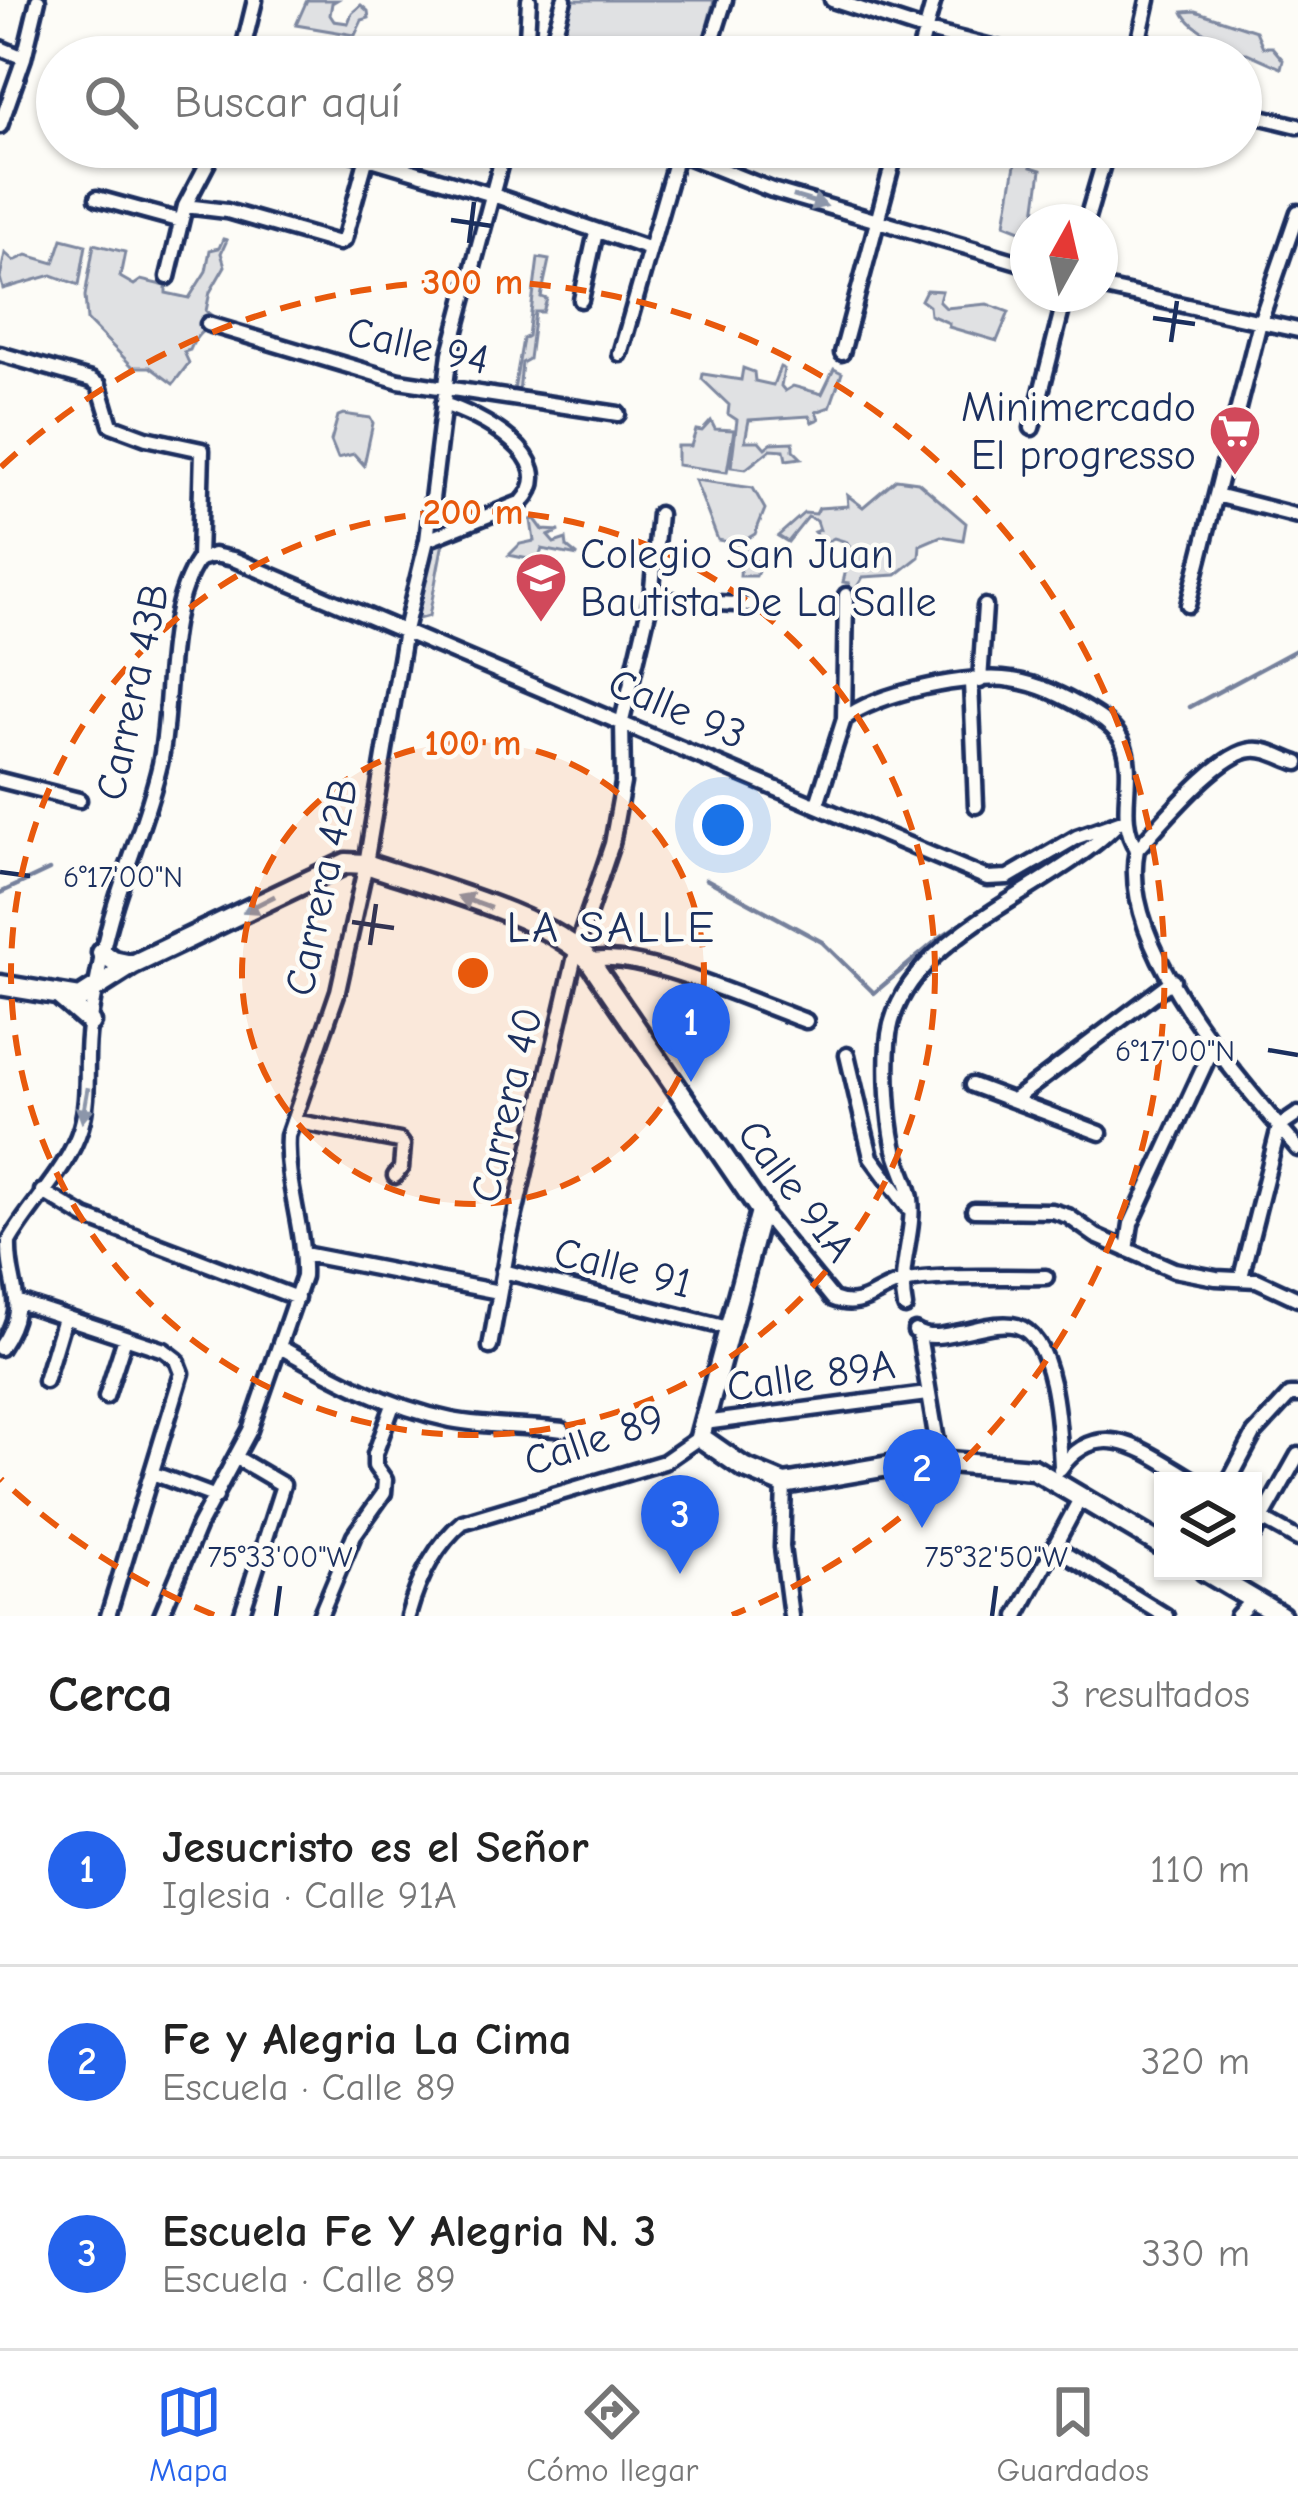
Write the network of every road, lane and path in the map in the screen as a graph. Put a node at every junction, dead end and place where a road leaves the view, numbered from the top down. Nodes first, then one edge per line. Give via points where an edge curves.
1 (38, 0) edge
2 (255, 0) edge
3 (529, 0) edge
4 (564, 0) edge
5 (725, 0) edge
6 (832, 0) edge
7 (934, 0) edge
8 (1148, 0) edge
9 (924, 30) junction
10 (246, 36) edge
11 (527, 36) edge
12 (554, 36) edge
13 (714, 36) edge
14 (923, 36) edge
15 (948, 36) edge
16 (1140, 36) edge
17 (0, 48) edge
18 (24, 58) junction
19 (1262, 117) edge
20 (0, 126) edge
21 (1298, 126) edge
22 (205, 168) edge
23 (364, 168) edge
24 (401, 168) edge
25 (500, 168) edge
26 (669, 168) edge
27 (721, 168) edge
28 (892, 168) edge
29 (1102, 168) edge
30 (493, 195) junction
31 (97, 198) dead end
32 (1091, 204) edge
33 (184, 206) junction
34 (1298, 212) edge
35 (181, 221) junction
36 (878, 222) junction
37 (596, 232) junction
38 (650, 249) junction
39 (1010, 260) edge
40 (168, 277) dead end
41 (1118, 290) edge
42 (581, 300) dead end
43 (1061, 312) edge
44 (1261, 322) junction
45 (208, 324) dead end
46 (1298, 330) edge
47 (0, 353) edge
48 (842, 353) dead end
49 (620, 354) dead end
50 (444, 396) junction
51 (618, 414) dead end
52 (1032, 428) dead end
53 (1216, 495) junction
54 (659, 514) dead end
55 (1298, 515) edge
56 (427, 540) junction
57 (199, 559) junction
58 (846, 595) dead end
59 (651, 599) junction
60 (752, 605) dead end
61 (1188, 605) dead end
62 (986, 606) dead end
63 (405, 631) junction
64 (975, 681) junction
65 (844, 718) junction
66 (622, 721) junction
67 (1298, 764) edge
68 (0, 780) edge
69 (79, 800) dead end
70 (817, 804) junction
71 (976, 806) dead end
72 (1122, 821) junction
73 (1137, 848) junction
74 (366, 864) junction
75 (102, 953) junction
76 (584, 954) junction
77 (132, 965) junction
78 (1173, 980) junction
79 (0, 986) edge
80 (96, 988) junction
81 (60, 996) junction
82 (806, 1021) dead end
83 (90, 1022) junction
84 (1214, 1045) junction
85 (848, 1055) dead end
86 (972, 1085) dead end
87 (1015, 1099) junction
88 (1298, 1114) edge
89 (293, 1120) junction
90 (1280, 1127) junction
91 (1100, 1133) dead end
92 (1298, 1149) edge
93 (394, 1176) dead end
94 (40, 1194) junction
95 (974, 1210) dead end
96 (761, 1211) junction
97 (910, 1211) junction
98 (1127, 1250) junction
99 (304, 1254) junction
100 (503, 1271) junction
101 (1046, 1277) dead end
102 (1241, 1277) junction
103 (900, 1283) junction
104 (499, 1292) junction
105 (297, 1298) junction
106 (1298, 1300) edge
107 (19, 1302) junction
108 (905, 1307) dead end
109 (64, 1318) junction
110 (728, 1328) junction
111 (125, 1338) junction
112 (280, 1347) junction
113 (490, 1347) dead end
114 (0, 1348) edge
115 (46, 1381) dead end
116 (927, 1394) junction
117 (1298, 1395) edge
118 (106, 1397) dead end
119 (393, 1405) junction
120 (563, 1430) dead end
121 (702, 1430) junction
122 (1298, 1455) edge
123 (237, 1458) junction
124 (940, 1459) junction
125 (1179, 1472) edge
126 (1234, 1472) edge
127 (152, 1473) junction
128 (1058, 1474) junction
129 (784, 1484) junction
130 (216, 1497) junction
131 (1082, 1497) junction
132 (1262, 1510) edge
133 (1262, 1518) edge
134 (1298, 1539) edge
135 (1154, 1541) edge
136 (1054, 1546) junction
137 (1231, 1580) edge
138 (1253, 1599) junction
139 (1023, 1614) edge
140 (108, 1616) edge
141 (161, 1616) edge
142 (241, 1616) edge
143 (320, 1616) edge
144 (408, 1616) edge
145 (791, 1616) edge
146 (1166, 1616) edge
147 (1238, 1616) edge
148 (1281, 1616) edge

1 - 18 street
2 - 10 street
3 - 11 street
4 - 12 street
5 - 13 street
6 - 9 street
7 - 9 street
8 - 16 street
9 - 14 street
9 - 15 street
17 - 18 street
18 - 20 street
19 - 21 street
22 - 33 street
23 - 33 street via 344,240
24 - 30 street
25 - 30 street, Carrera 42B
26 - 38 street
27 -> 36 street
28 - 36 street
29 - 32 street
30 - 37 street
30 - 50 street, Carrera 42B
31 - 35 street
33 - 35 street
34 - 44 street
35 - 40 street
36 - 39 street
36 - 48 street
37 - 38 street
37 - 42 street
38 - 49 street
41 - 44 street
43 - 52 street
44 - 46 street
44 - 53 street
45 - 50 street, Calle 94
47 - 57 street, Carrera 43B via 92,380 111,424 122,430 202,450
50 - 51 street, Calle 94
50 - 56 street, Carrera 42B
50 - 56 street via 529,457 532,492
53 - 55 street
53 - 61 street
54 - 59 street, Carrera 40
56 - 63 street, Carrera 42B
57 - 63 street, Calle 93 via 233,560
57 - 75 street, Carrera 43B via 173,642 160,761
58 - 65 street
59 - 60 street
59 - 66 street, Carrera 40
62 - 64 street
63 - 66 street, Calle 93
63 - 74 street, Carrera 42B
64 - 65 street via 861,705
64 - 71 street
64 - 72 street via 1010,679 1059,694 1109,723 1121,739 1128,782
65 - 70 street
66 - 70 street, Calle 93
66 - 76 street, Carrera 40 via 623,783
67 - 73 street via 1268,751 1237,754
68 - 69 street
70 - 72 street, Calle 93 via 987,878 1008,877
72 - 73 street
72 - 97 street via 952,940 897,1006 888,1074
73 - 78 street via 1139,915
76 -> 74 street via 548,929
74 -> 77 street via 333,867
74 - 89 street, Carrera 42B via 338,991
75 - 77 street
75 - 80 street, Carrera 43B
76 - 82 street via 661,969
76 - 96 street, Calle 91A
76 - 100 street, Carrera 40
77 - 80 street
78 - 84 street
78 - 87 street
79 - 81 street
80 - 81 street via 80,998
80 - 83 street, Carrera 43B
81 - 83 street
83 -> 94 street, Carrera 43B via 80,1129
84 - 90 street
84 - 98 street via 1131,1224
85 - 97 street via 871,1157
86 - 87 street
87 - 91 street
88 - 90 street
89 - 93 street via 400,1141
89 - 99 street, Carrera 42B via 287,1160
90 - 92 street
90 - 102 street
94 - 105 street
94 - 107 street, Carrera 43B via 9,1242
95 - 98 street via 1052,1211
96 - 103 street, Calle 91A via 832,1299 862,1302
96 - 110 street
97 - 103 street
98 - 102 street via 1174,1270
99 - 104 street, Calle 91
99 - 105 street, Carrera 42B
100 - 104 street, Carrera 40
100 - 110 street, Calle 91
101 - 103 street
102 - 106 street
103 - 108 street
104 - 113 street, Carrera 40
105 - 112 street, Carrera 42B
107 - 109 street
107 - 114 street
109 - 111 street
109 - 115 street
110 - 121 street
111 - 118 street
111 - 127 street via 164,1350 182,1373
112 - 119 street
112 - 123 street, Carrera 42B
116 - 121 street, Calle 89A
116 - 124 street
116 - 128 street via 917,1333 1005,1325 1030,1333 1050,1376
117 - 126 street via 1254,1434
119 - 120 street via 455,1421
119 - 143 street via 374,1454 384,1493 354,1534
121 - 129 street, Calle 89 via 743,1467
121 - 144 street, Calle 89 via 664,1462 463,1522 444,1538
122 - 132 street
123 - 130 street, Carrera 42B
123 - 142 street via 283,1485
124 - 128 street
124 - 129 street
125 - 128 street via 1122,1439 1076,1451
127 - 130 street
127 - 140 street
128 - 131 street
129 - 145 street
130 - 141 street, Carrera 42B
131 - 135 street
131 - 136 street
133 - 134 street
136 - 139 street
136 - 146 street
137 - 138 street
138 - 147 street
138 - 148 street

